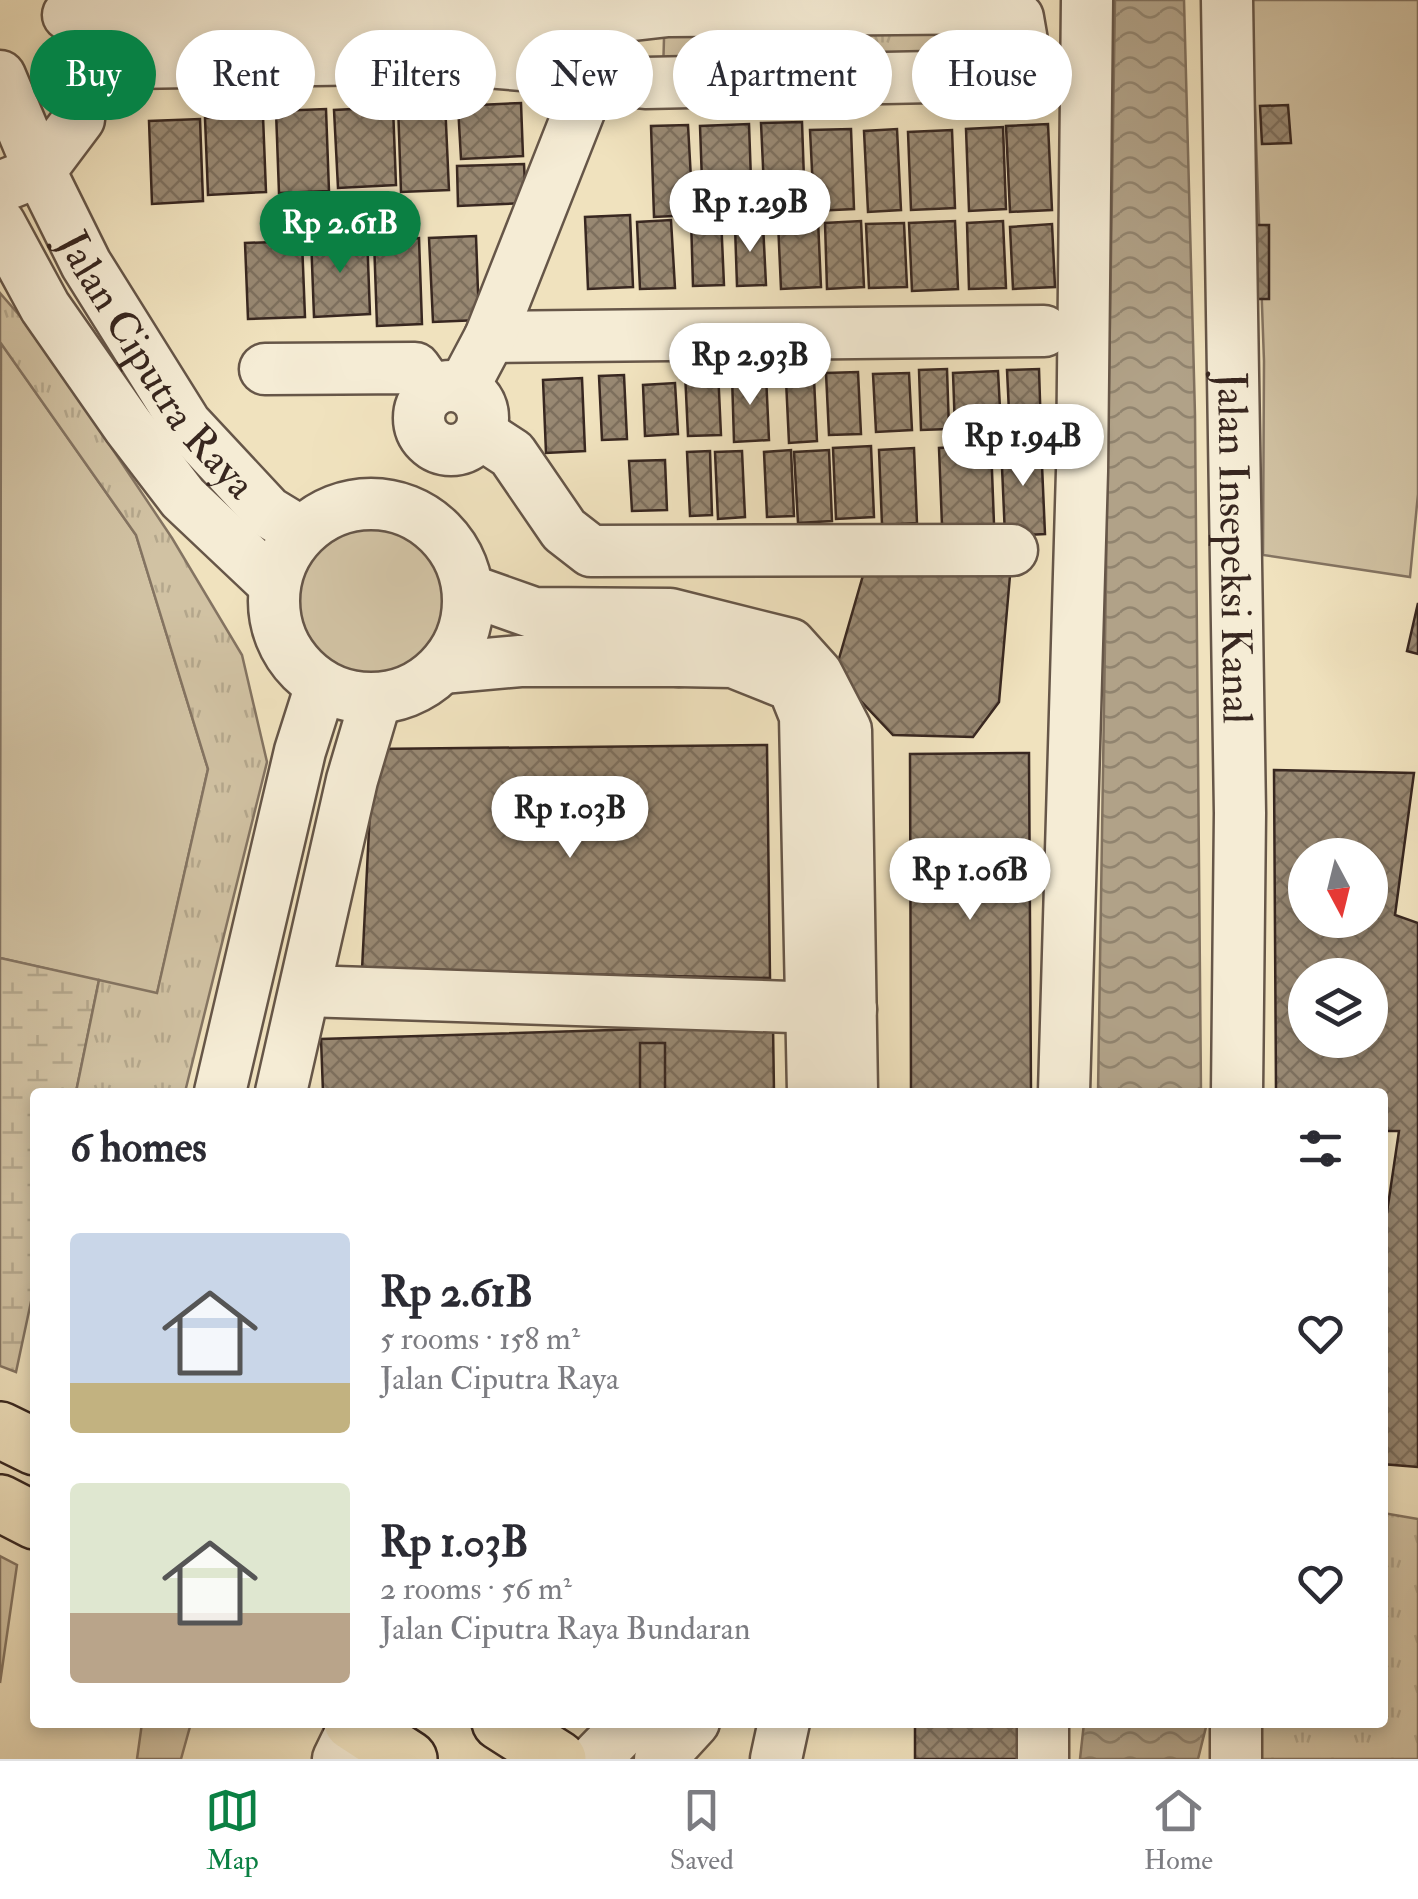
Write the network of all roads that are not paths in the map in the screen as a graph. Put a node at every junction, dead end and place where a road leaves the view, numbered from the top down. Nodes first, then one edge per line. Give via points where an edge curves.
1 (1087, 0) edge
2 (1228, 0) edge
3 (60, 7) edge
4 (616, 8) edge
5 (72, 30) edge
6 (156, 63) edge
7 (516, 64) edge
8 (0, 76) edge
9 (653, 83) edge
10 (78, 120) edge
11 (574, 120) edge
12 (20, 179) edge
13 (0, 224) edge
14 (1044, 332) dead end
15 (265, 370) dead end
16 (459, 381) junction
17 (301, 532) junction
18 (1012, 550) dead end
19 (274, 584) junction
20 (468, 590) junction
21 (674, 638) junction
22 (442, 668) junction
23 (321, 685) junction
24 (376, 699) junction
25 (306, 992) junction
26 (831, 1009) junction
27 (237, 1032) junction
28 (293, 1044) junction
29 (221, 1088) edge
30 (282, 1088) edge
31 (815, 1088) edge
32 (851, 1088) edge
33 (1064, 1088) edge
34 (1238, 1088) edge
35 (0, 1430) edge
36 (30, 1445) edge
37 (0, 1503) edge
38 (30, 1519) edge
39 (509, 1728) edge
40 (625, 1728) edge
41 (688, 1728) edge
42 (783, 1728) edge
43 (1044, 1728) edge
44 (1236, 1728) edge
45 (348, 1735) edge
46 (404, 1758) edge
47 (558, 1759) edge
48 (595, 1759) edge
49 (660, 1759) edge
50 (776, 1759) edge
51 (1043, 1759) edge
52 (1236, 1759) edge

1 - 33 street
2 - 34 street, Jalan Insepeksi Kanal
3 - 4 street
3 - 5 street
4 - 9 street via 1000,8 1018,18 1022,41 1014,66 982,76
6 - 7 street via 436,58
8 - 12 street, Jalan Ciputra Raya
10 - 12 street
11 - 16 street
12 - 17 street, Jalan Ciputra Raya via 86,264 186,424 268,512
13 - 19 street, Jalan Ciputra Raya via 46,308 138,441 183,498
14 - 16 street
15 - 16 street
16 - 18 street via 564,530 591,552
17 - 19 street
17 - 20 street via 330,512 364,504 398,507 430,523 454,548
19 - 23 street via 278,635 296,664
20 - 21 street via 534,613
20 - 22 street via 466,628
21 - 22 street
21 - 26 street via 790,644 817,674 826,723
22 - 24 street via 421,685
23 - 24 street
23 - 27 street
24 - 25 street
25 - 26 street
25 - 28 street
26 - 31 street
26 - 32 street
27 - 28 street
27 - 29 street
28 - 30 street
35 - 36 main road
37 - 38 main road
39 - 47 main road
40 - 48 street
41 - 49 street
42 - 50 street
43 - 51 street
44 - 52 street
45 - 46 main road

